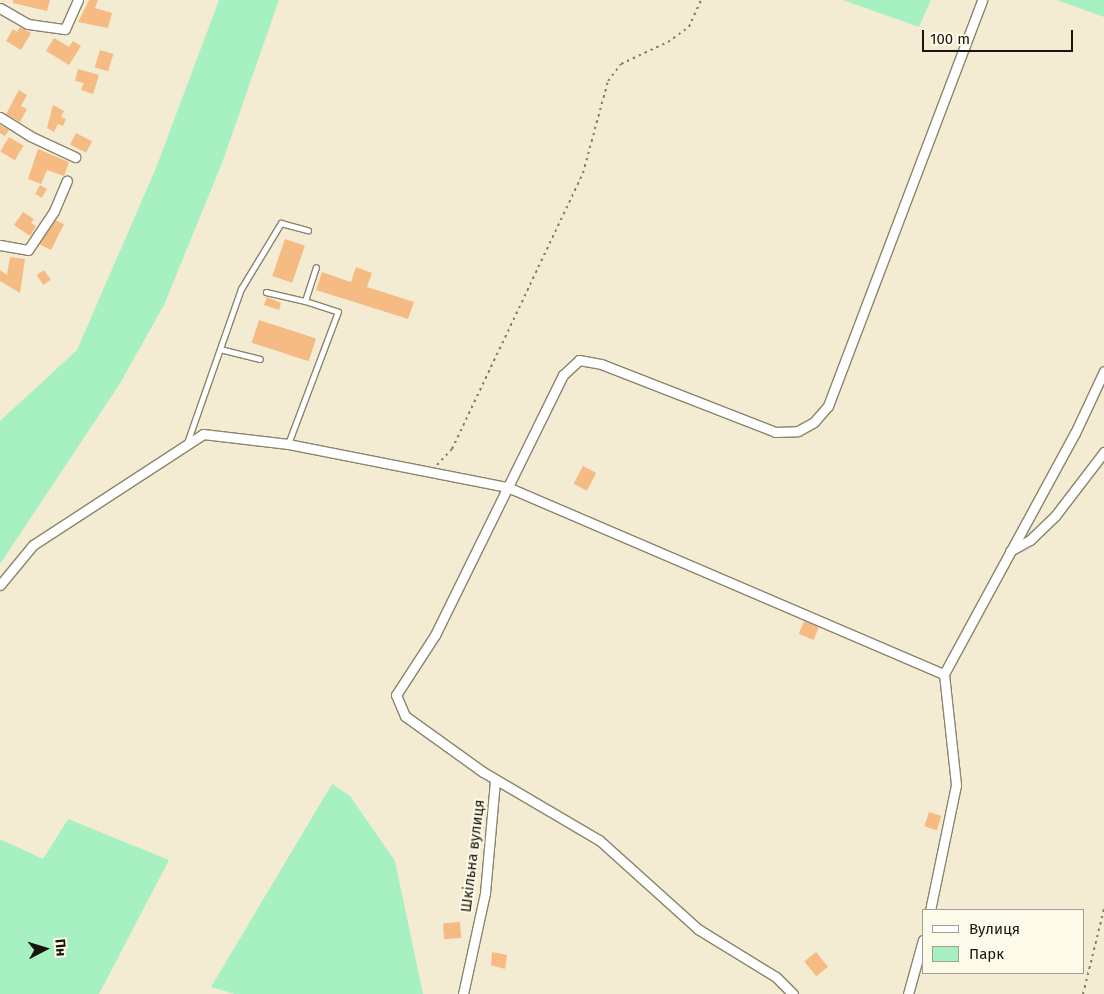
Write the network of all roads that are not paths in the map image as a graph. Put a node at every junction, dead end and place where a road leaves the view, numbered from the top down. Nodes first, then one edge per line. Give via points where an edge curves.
1 (78, 0) edge
2 (982, 0) edge
3 (0, 8) edge
4 (0, 117) edge
5 (75, 157) dead end
6 (67, 181) dead end
7 (308, 230) dead end
8 (0, 245) edge
9 (316, 268) dead end
10 (266, 292) dead end
11 (305, 301) junction
12 (220, 349) junction
13 (260, 359) dead end
14 (1104, 371) edge
15 (186, 444) junction
16 (288, 444) junction
17 (1104, 452) edge
18 (507, 486) junction
19 (1009, 551) junction
20 (0, 585) edge
21 (944, 674) junction
22 (496, 780) junction
23 (930, 909) edge
24 (922, 944) edge
25 (463, 994) edge
26 (793, 994) edge
27 (908, 994) edge

1 - 3 street via 65,29 28,24
2 - 18 street via 828,406 814,422 798,431 774,432 601,364 579,360 563,375
4 - 5 street via 30,136
6 - 8 street via 54,211 28,250
7 - 12 lane via 281,223 241,289
9 - 11 lane
10 - 11 lane
11 - 16 lane via 338,312
12 - 13 lane
12 - 15 lane
14 - 19 street via 1075,433
15 - 16 street via 203,434
15 - 20 street via 33,545
16 - 18 street
17 - 19 street via 1055,516 1030,540
18 - 21 street
18 - 22 street via 435,635 396,695 405,716
19 - 21 street
21 - 23 street via 956,784
22 - 25 street, Шкільна вулиця via 485,893
22 - 26 street via 599,840 698,929 776,977
24 - 27 street

